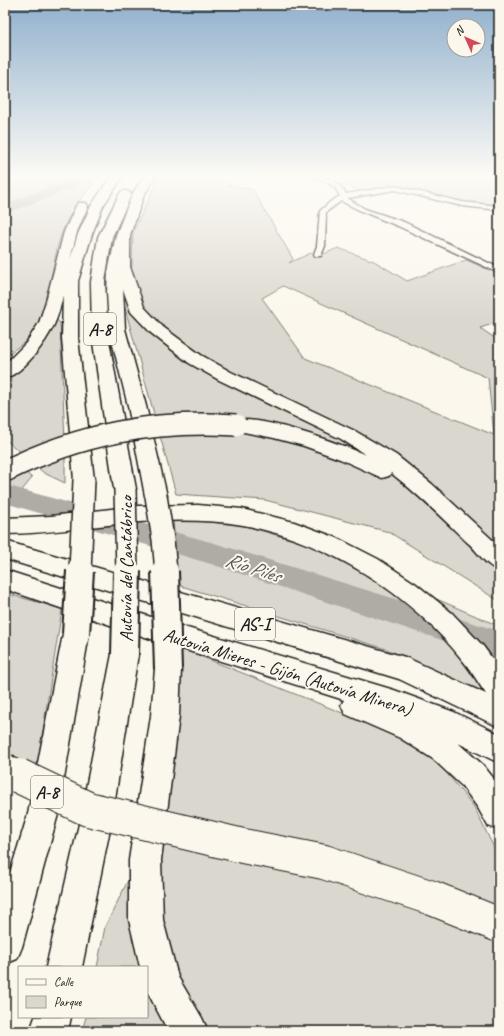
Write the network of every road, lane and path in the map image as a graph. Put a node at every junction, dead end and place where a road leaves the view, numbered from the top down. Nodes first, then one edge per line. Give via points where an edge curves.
1 (73, 224) edge
2 (89, 224) edge
3 (111, 224) edge
4 (127, 224) edge
5 (322, 224) edge
6 (402, 224) edge
7 (123, 235) junction
8 (318, 254) dead end
9 (499, 271) edge
10 (38, 338) junction
11 (5, 366) edge
12 (5, 373) edge
13 (5, 471) edge
14 (15, 526) edge
15 (5, 550) edge
16 (499, 561) edge
17 (499, 567) edge
18 (5, 579) edge
19 (154, 629) junction
20 (499, 690) edge
21 (499, 714) edge
22 (499, 749) edge
23 (5, 767) edge
24 (499, 815) edge
25 (499, 925) edge
26 (5, 947) edge
27 (64, 966) edge
28 (53, 1018) edge
29 (49, 1031) edge
30 (189, 1031) edge

1 - 10 highway via 68,235 50,316
2 - 26 highway, A-8, bridge via 71,281 70,338 84,480 76,634 43,814
3 - 27 highway, Autovía del Cantábrico / A-8, bridge via 105,237 98,282 100,335 125,489 125,654 95,824
4 - 7 highway
5 - 8 street
6 - 9 street
7 - 16 highway via 123,267 128,283 138,309 157,330 195,359 225,376 348,435 389,460 425,488
7 - 30 highway, bridge via 115,272 117,329 137,406 162,525 166,567 168,669 165,716 145,860 146,920 162,984
10 - 11 highway
10 - 12 highway
13 - 17 highway, bridge via 70,443 114,431 190,423 267,429 326,446 362,460 387,474 446,517
14 - 20 highway, bridge via 130,515 198,513 238,517 294,530 328,543 404,589 436,615 468,647
15 - 21 highway, Autovía Mieres - Gijón (Autovía Minera) / AS-I via 405,669
18 - 19 highway, Autovía Mieres - Gijón (Autovía Minera) / AS-I
19 - 22 highway, Autovía Mieres - Gijón (Autovía Minera) / AS-I via 394,703 444,721
19 - 24 highway via 382,715 414,731 446,750 466,769 485,791
23 - 25 highway, bridge via 23,779 88,809 243,846 324,862 432,898
28 - 29 highway

